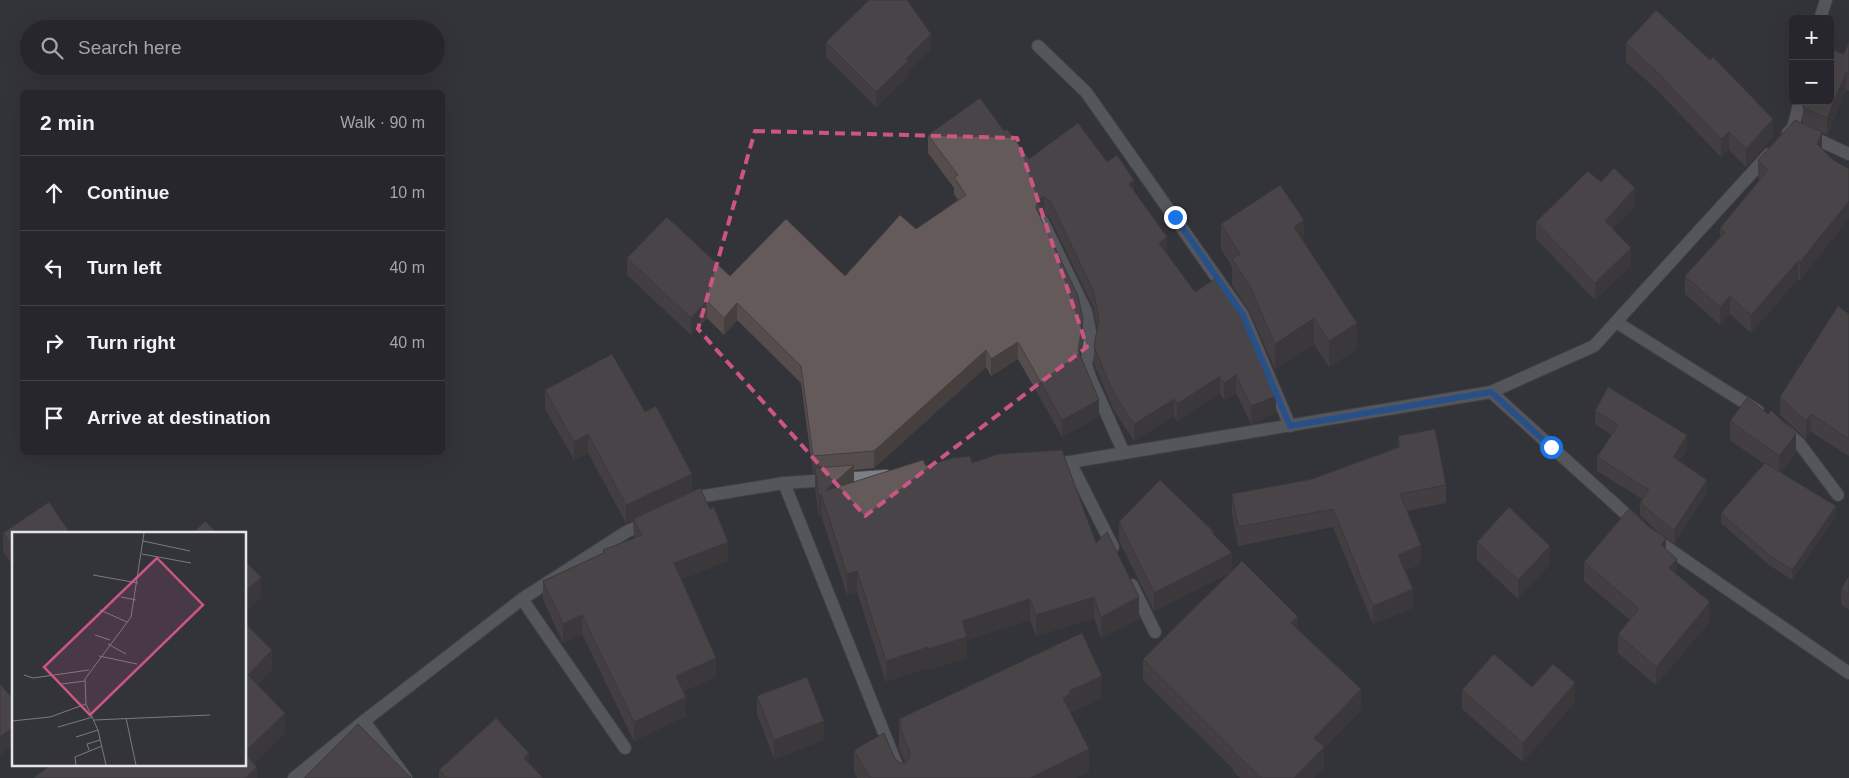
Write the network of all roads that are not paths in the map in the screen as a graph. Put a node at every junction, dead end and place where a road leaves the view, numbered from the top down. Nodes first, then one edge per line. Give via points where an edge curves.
1 (1826, 0) edge
2 (1821, 15) edge
3 (1038, 46) dead end
4 (1799, 105) edge
5 (1793, 128) junction
6 (1849, 154) edge
7 (1043, 222) edge
8 (1616, 322) junction
9 (1491, 392) junction
10 (1290, 426) junction
11 (1124, 453) junction
12 (1070, 462) junction
13 (1040, 464) edge
14 (902, 474) edge
15 (784, 483) junction
16 (1838, 495) dead end
17 (678, 508) edge
18 (661, 516) edge
19 (1119, 560) edge
20 (1128, 578) edge
21 (522, 599) junction
22 (1155, 632) dead end
23 (1849, 673) edge
24 (364, 721) junction
25 (625, 748) dead end
26 (294, 778) edge
27 (406, 778) edge
28 (902, 778) edge

1 - 2 street
3 - 10 street via 1086,92 1243,315
4 - 5 street
5 - 6 street
5 - 8 street
7 - 11 street via 1086,311 1091,336 1086,365
8 - 9 street via 1594,346
8 - 16 street via 1772,420 1799,443
9 - 10 street
9 - 23 street via 1654,540
10 - 11 street
11 - 12 street
12 - 13 street
12 - 19 street
14 - 15 street
15 - 17 street via 704,496
15 - 28 street
18 - 21 street via 626,532
20 - 22 street
21 - 24 street
21 - 25 street
24 - 26 street
24 - 27 street

